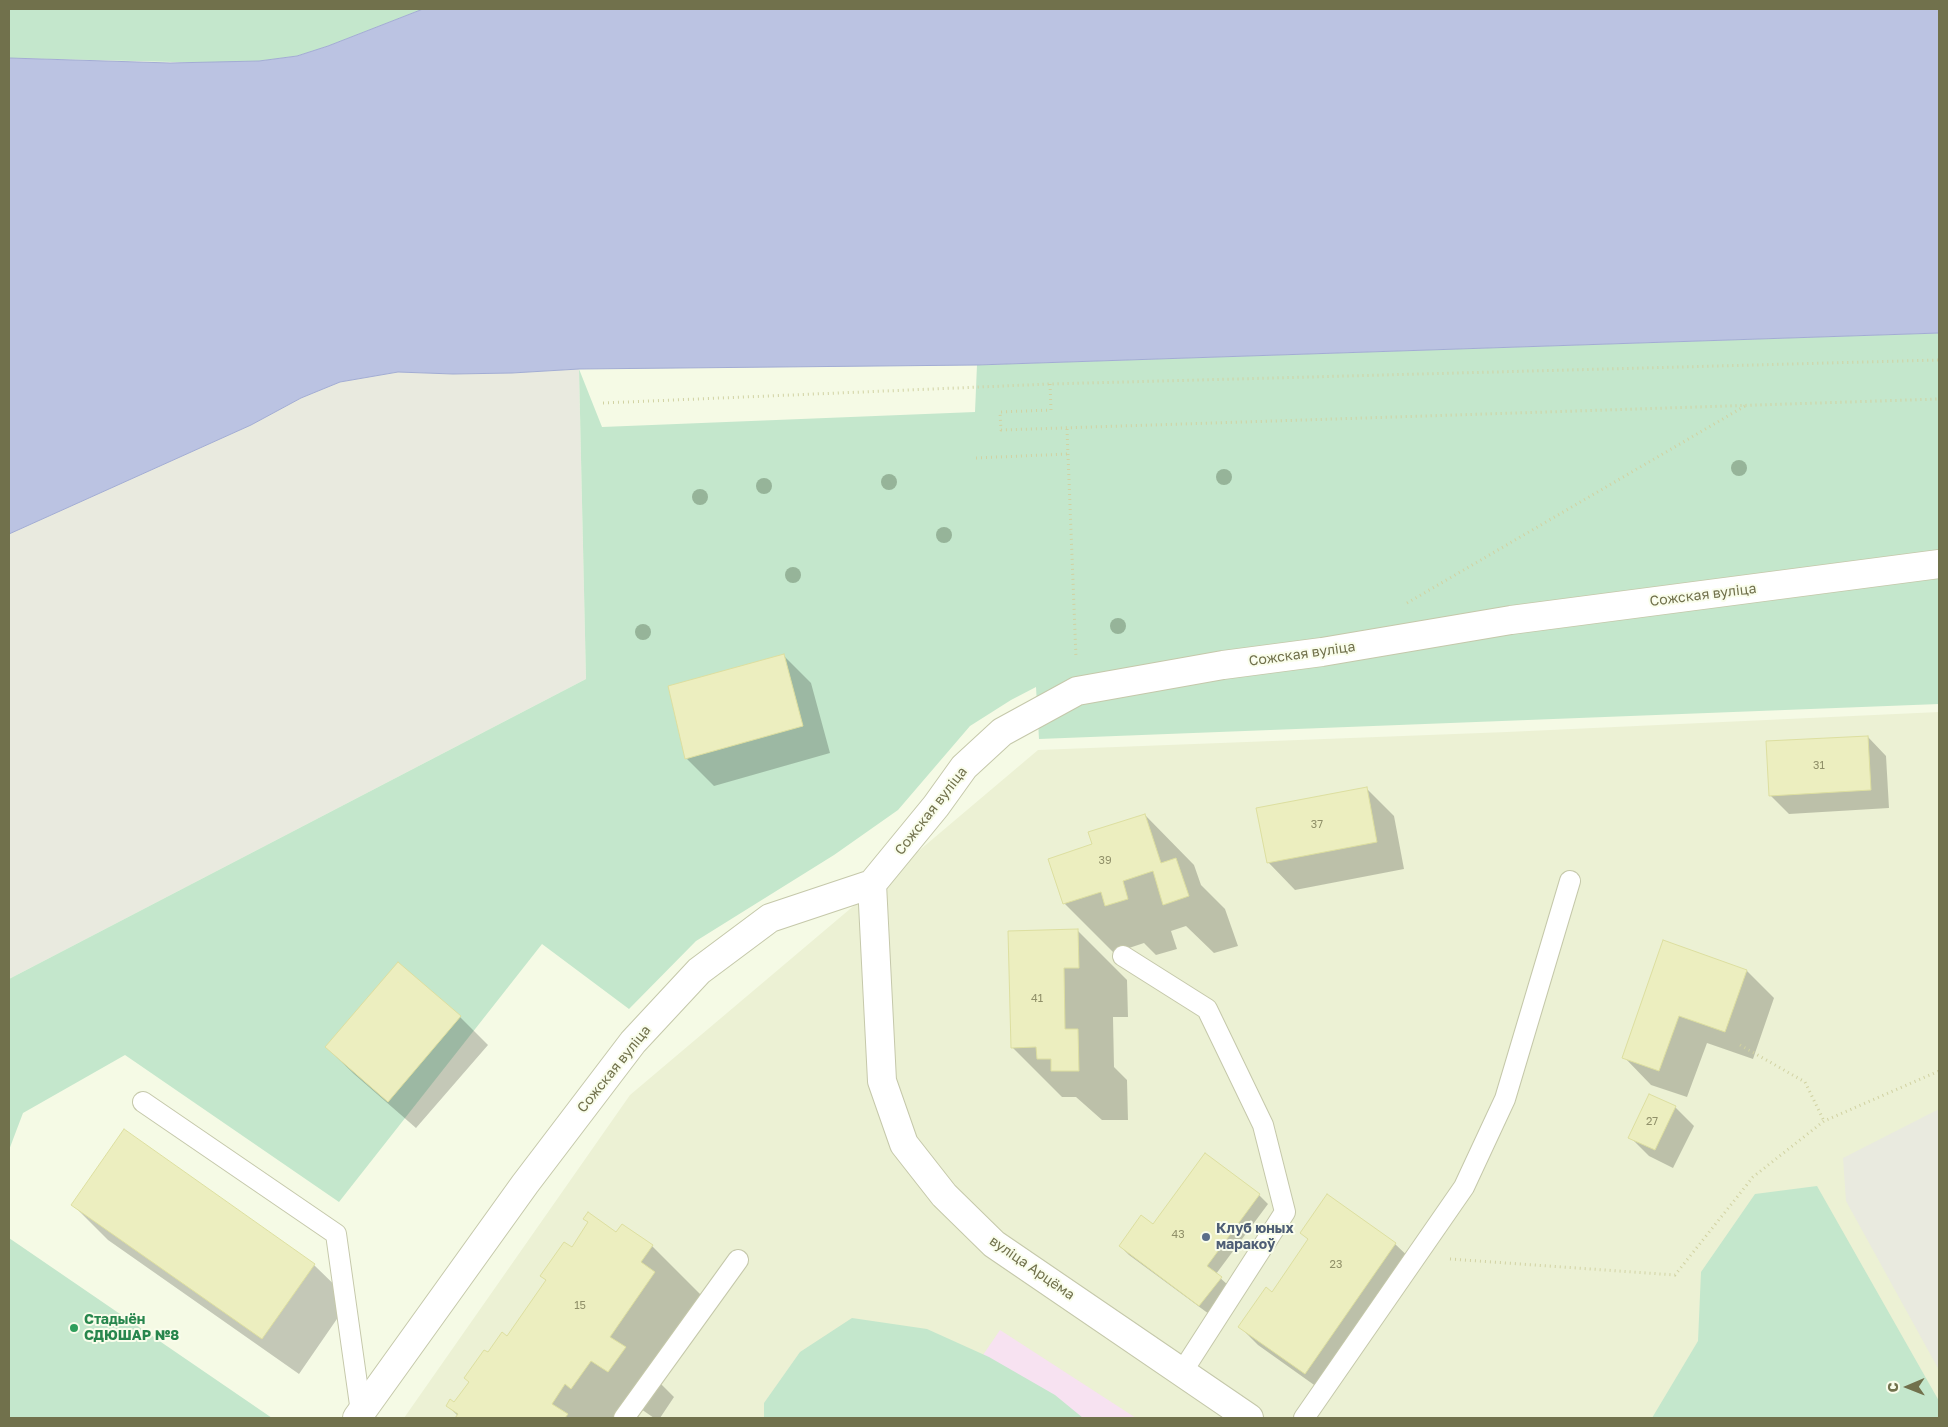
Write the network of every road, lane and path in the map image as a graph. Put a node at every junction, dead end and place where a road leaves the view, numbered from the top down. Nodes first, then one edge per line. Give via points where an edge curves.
1 (1939, 360) edge
2 (1050, 384) junction
3 (1939, 399) edge
4 (603, 403) dead end
5 (1746, 405) junction
6 (1067, 429) junction
7 (1067, 454) junction
8 (976, 458) dead end
9 (1939, 564) edge
10 (1398, 608) dead end
11 (1078, 691) junction
12 (1570, 881) dead end
13 (872, 884) junction
14 (1123, 956) dead end
15 (1740, 1044) dead end
16 (1939, 1071) edge
17 (143, 1102) dead end
18 (1824, 1121) junction
19 (1415, 1257) junction
20 (738, 1260) dead end
21 (1182, 1372) junction
22 (359, 1415) edge
23 (624, 1418) edge
24 (1249, 1418) edge
25 (1304, 1418) edge

1 - 2 path
2 - 4 path
2 - 6 path via 1051,410 1000,412 1001,430
3 - 5 path
5 - 6 path
5 - 10 path
6 - 7 path
7 - 8 path
7 - 11 path
9 - 11 street, Сожская вуліца via 1511,620
11 - 13 street, Сожская вуліца via 1002,732 964,767
12 - 19 lane via 1505,1099 1464,1187
13 - 21 street, вуліца Арцёма via 882,1081 904,1144 944,1195 994,1244
13 - 22 street, Сожская вуліца via 770,918 699,971 633,1042 525,1184
14 - 21 lane via 1207,1009 1263,1125 1285,1212
15 - 18 path via 1804,1082
16 - 18 path
17 - 22 lane via 336,1234
18 - 19 path via 1753,1177 1674,1275
19 - 25 lane
20 - 23 lane
21 - 24 street, вуліца Арцёма

